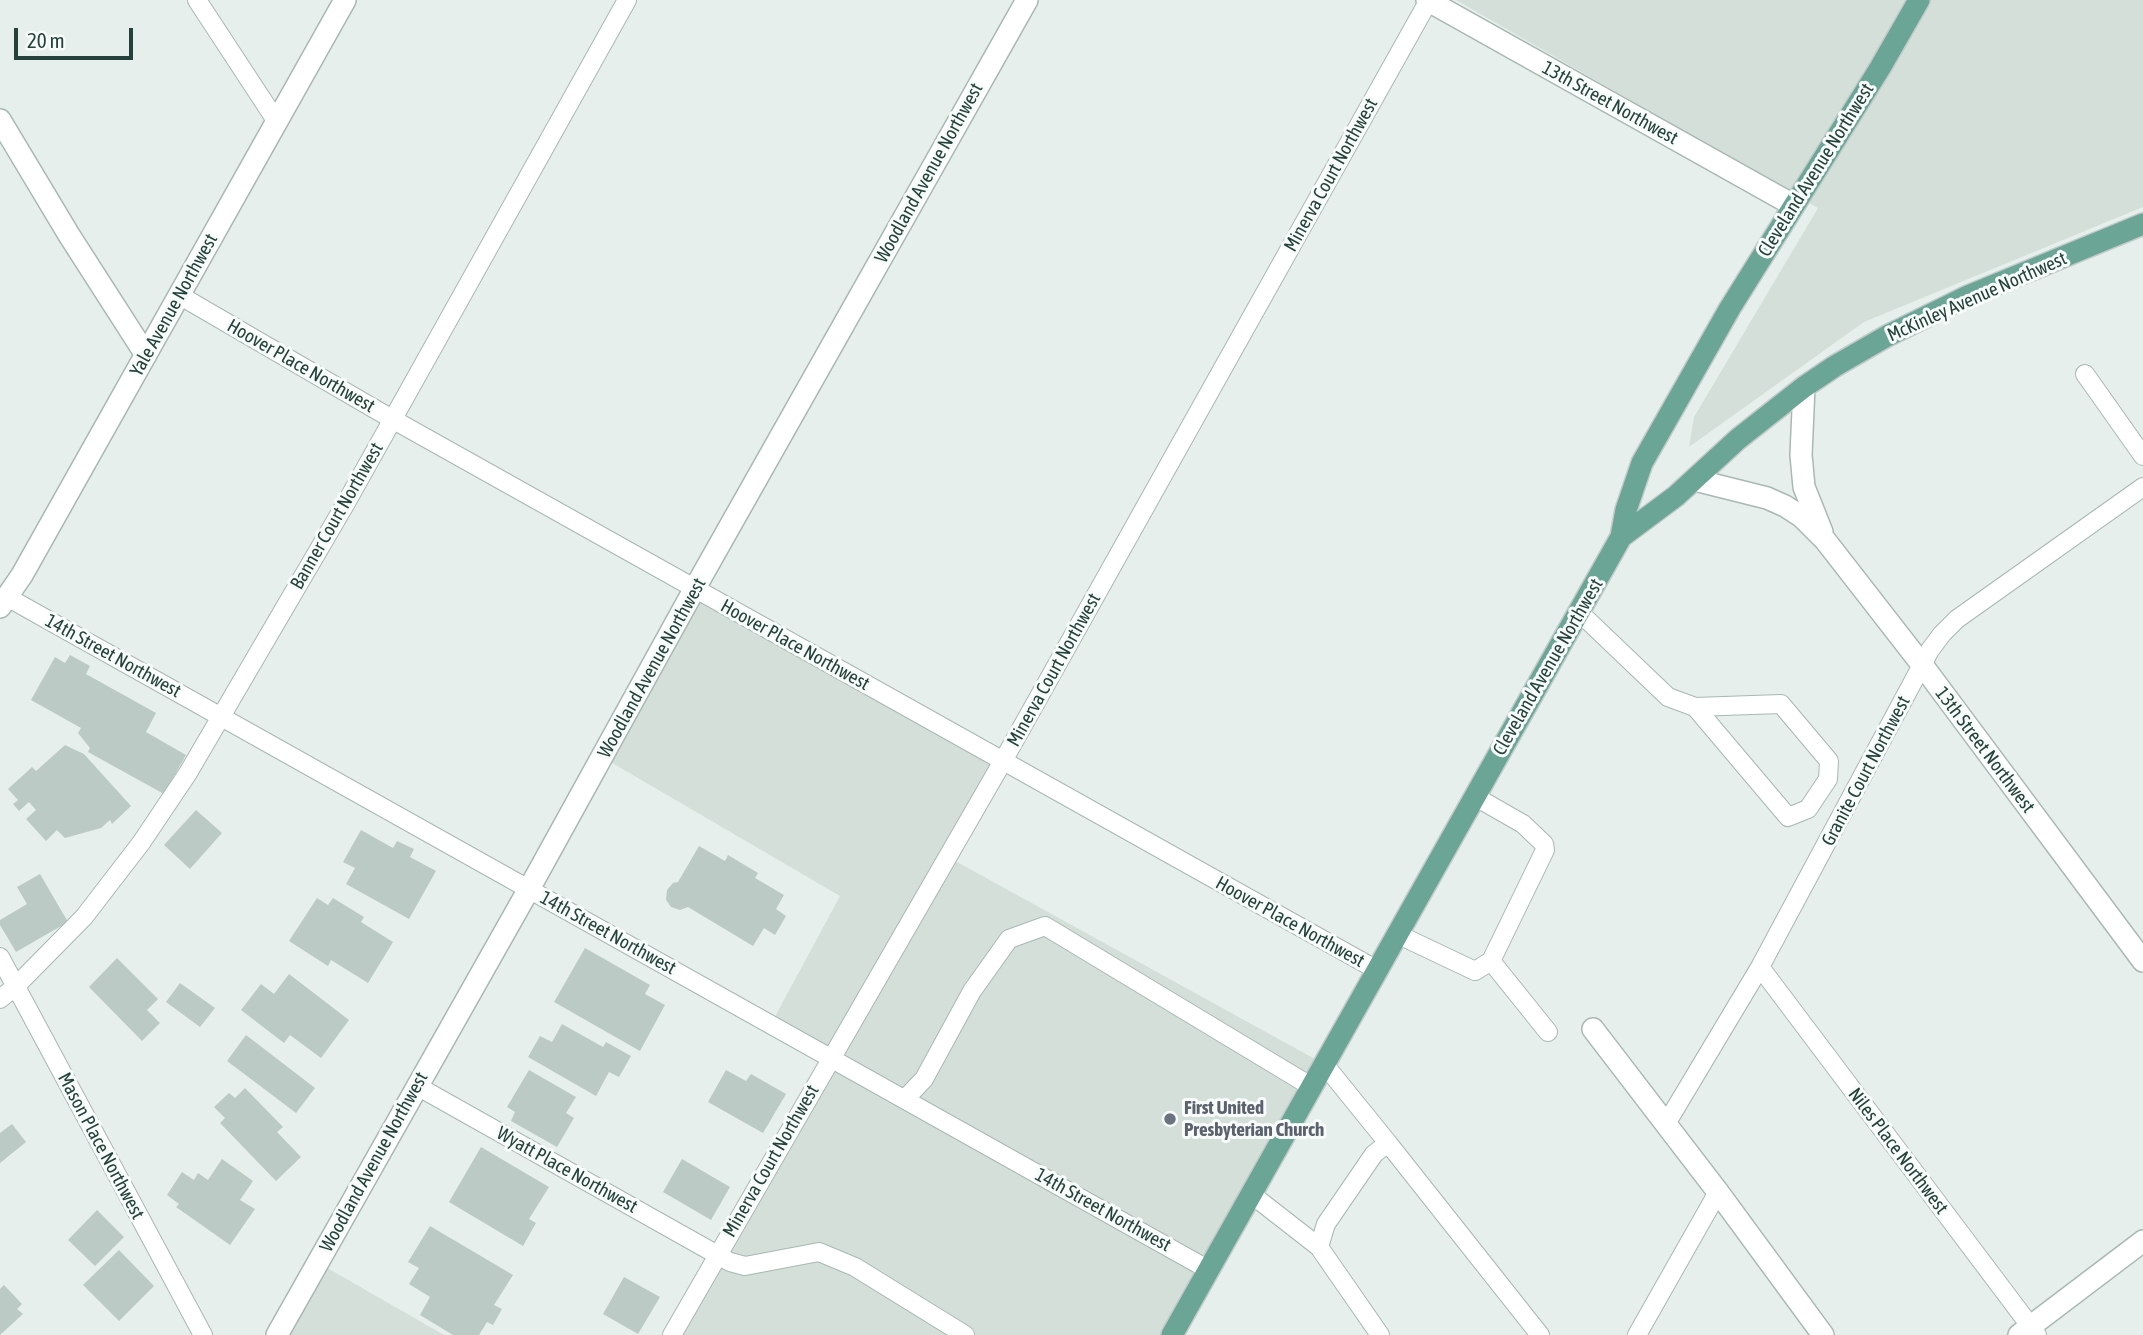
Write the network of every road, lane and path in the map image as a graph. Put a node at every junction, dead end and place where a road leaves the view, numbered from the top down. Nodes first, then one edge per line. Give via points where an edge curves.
1 (197, 0) edge
2 (345, 0) edge
3 (627, 0) edge
4 (1027, 0) edge
5 (1428, 0) edge
6 (1919, 0) edge
7 (0, 120) edge
8 (277, 122) junction
9 (1793, 205) junction
10 (2143, 225) edge
11 (179, 295) junction
12 (146, 355) junction
13 (2085, 374) dead end
14 (1804, 387) junction
15 (392, 419) junction
16 (2143, 456) edge
17 (1695, 480) junction
18 (2143, 487) edge
19 (1621, 537) junction
20 (1825, 540) junction
21 (695, 588) junction
22 (4, 602) edge
23 (1579, 612) junction
24 (1923, 666) junction
25 (1695, 707) junction
26 (222, 716) junction
27 (1003, 761) junction
28 (1474, 796) junction
29 (529, 890) junction
30 (1397, 934) junction
31 (0, 957) edge
32 (1491, 961) junction
33 (2143, 961) edge
34 (1760, 967) junction
35 (1377, 970) junction
36 (15, 987) junction
37 (0, 999) edge
38 (1593, 1030) dead end
39 (1548, 1032) dead end
40 (831, 1057) junction
41 (1324, 1064) junction
42 (416, 1086) junction
43 (1311, 1087) junction
44 (905, 1098) junction
45 (1666, 1124) junction
46 (1388, 1143) junction
47 (1718, 1192) junction
48 (1251, 1194) junction
49 (2143, 1241) edge
50 (1319, 1247) junction
51 (717, 1255) junction
52 (1209, 1270) junction
53 (2029, 1332) edge
54 (203, 1335) edge
55 (277, 1335) edge
56 (672, 1335) edge
57 (965, 1335) edge
58 (1172, 1335) edge
59 (1380, 1335) edge
60 (1540, 1335) edge
61 (1637, 1335) edge
62 (1823, 1335) edge

1 - 8 lane
2 - 8 street, Yale Avenue Northwest
3 - 15 lane, Banner Court Northwest
4 - 21 street, Woodland Avenue Northwest
5 - 9 street, 13th Street Northwest
5 - 27 lane, Minerva Court Northwest
6 - 9 main road, Cleveland Avenue Northwest
7 - 12 street
8 - 11 street, Yale Avenue Northwest
9 - 19 main road, Cleveland Avenue Northwest via 1642,463
10 - 14 main road, McKinley Avenue Northwest via 1956,302 1887,336
11 - 12 street, Yale Avenue Northwest
11 - 15 lane, Hoover Place Northwest
12 - 22 street, Yale Avenue Northwest
13 - 16 lane
14 - 17 main road, McKinley Avenue Northwest
14 - 20 street, 13th Street Northwest via 1804,487
15 - 21 lane, Hoover Place Northwest
15 - 26 lane, Banner Court Northwest
17 - 19 main road, McKinley Avenue Northwest
17 - 20 street, 13th Street Northwest via 1786,506
18 - 24 lane, Granite Court Northwest via 1957,619 1941,634
19 - 23 main road, Cleveland Avenue Northwest
20 - 24 street, 13th Street Northwest
21 - 27 lane, Hoover Place Northwest
21 - 29 street, Woodland Avenue Northwest
22 - 26 lane, 14th Street Northwest
23 - 25 lane via 1668,697
23 - 28 main road, Cleveland Avenue Northwest
24 - 33 street, 13th Street Northwest
24 - 34 lane, Granite Court Northwest
25 - 25 lane via 1788,817 1808,809 1828,779 1829,761 1781,704
26 - 29 lane, 14th Street Northwest
26 - 36 lane, Banner Court Northwest via 141,843 84,917
27 - 35 lane, Hoover Place Northwest
27 - 40 lane, Minerva Court Northwest
28 - 30 main road, Cleveland Avenue Northwest
28 - 32 lane via 1523,824 1545,850
29 - 40 lane, 14th Street Northwest
29 - 42 street, Woodland Avenue Northwest
30 - 32 lane via 1475,971
30 - 35 main road, Cleveland Avenue Northwest
31 - 36 lane, Mason Place Northwest
32 - 39 lane
34 - 45 lane, Granite Court Northwest
34 - 53 lane, Niles Place Northwest
35 - 41 main road, Cleveland Avenue Northwest
36 - 37 lane, Banner Court Northwest
36 - 54 lane, Mason Place Northwest
38 - 45 street
40 - 44 lane, 14th Street Northwest
40 - 51 lane, Minerva Court Northwest
41 - 43 main road, Cleveland Avenue Northwest
41 - 46 lane
42 - 51 lane, Wyatt Place Northwest
42 - 55 street, Woodland Avenue Northwest
43 - 44 lane via 1045,926 1009,939 971,991 924,1079
43 - 48 main road, Cleveland Avenue Northwest
44 - 52 lane, 14th Street Northwest
45 - 47 street
46 - 50 lane via 1374,1154 1326,1224
46 - 60 lane
47 - 61 lane
47 - 62 street
48 - 50 lane
48 - 52 main road, Cleveland Avenue Northwest
49 - 53 street
50 - 59 lane
51 - 56 lane, Minerva Court Northwest
51 - 57 lane, Wyatt Place Northwest via 745,1266 819,1252 855,1267
52 - 58 main road, Cleveland Avenue Northwest

